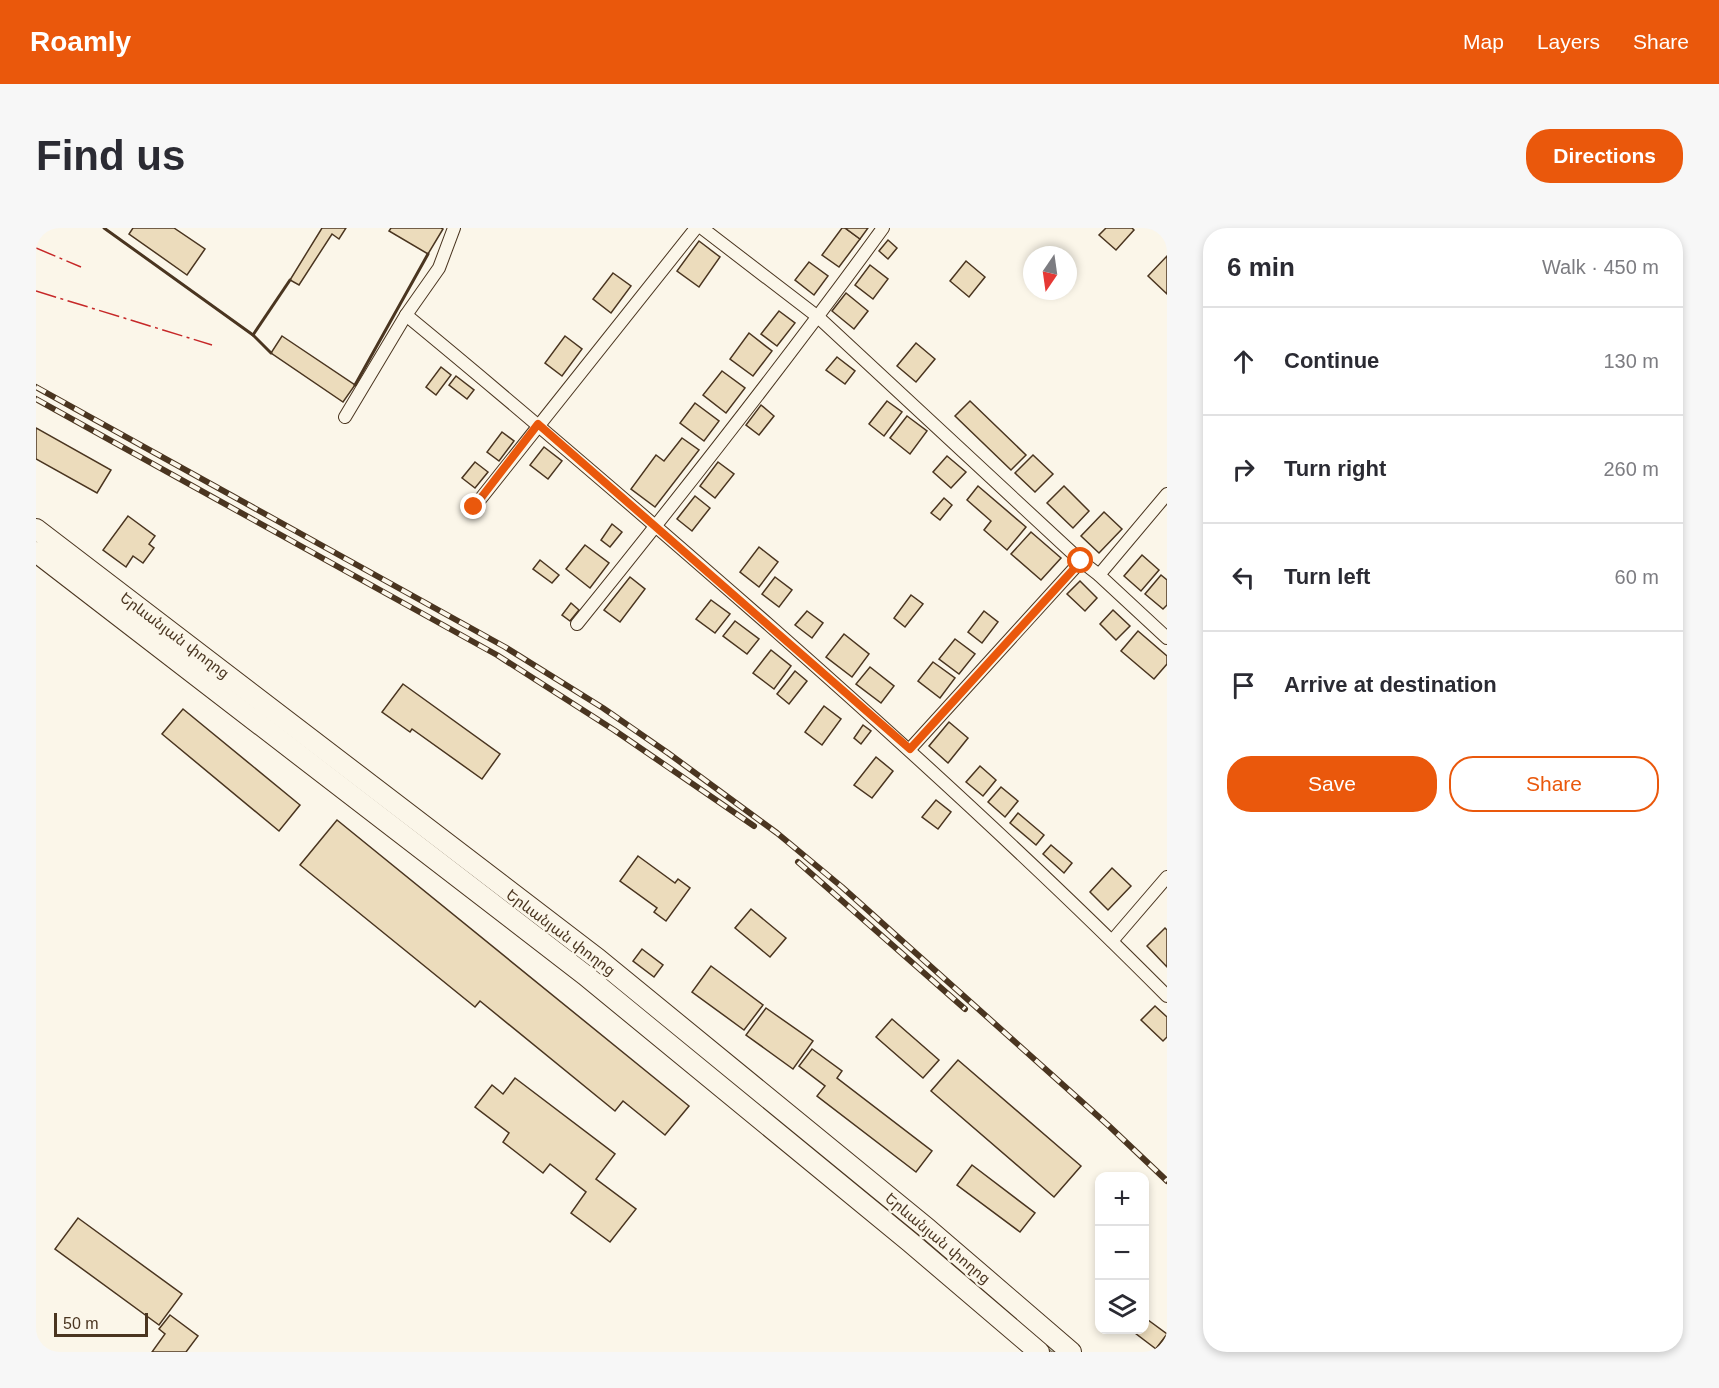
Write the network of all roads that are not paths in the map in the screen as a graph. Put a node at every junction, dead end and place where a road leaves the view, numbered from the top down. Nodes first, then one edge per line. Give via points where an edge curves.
1 (454, 228) edge
2 (696, 228) edge
3 (702, 228) edge
4 (883, 228) edge
5 (406, 315) junction
6 (818, 317) junction
7 (345, 417) dead end
8 (538, 424) junction
9 (1167, 494) edge
10 (474, 507) dead end
11 (656, 526) junction
12 (36, 529) edge
13 (36, 552) edge
14 (1081, 561) junction
15 (1099, 575) junction
16 (577, 624) dead end
17 (1167, 638) edge
18 (910, 749) junction
19 (414, 817) junction
20 (402, 834) junction
21 (1167, 877) edge
22 (1112, 940) junction
23 (598, 959) junction
24 (585, 975) junction
25 (1167, 996) edge
26 (1040, 1352) edge
27 (1071, 1352) edge

1 - 5 street via 439,268
2 - 8 street
3 - 6 street
4 - 6 street
5 - 7 street
5 - 8 street
6 - 11 street
6 - 14 street
8 - 10 street
8 - 11 street
9 - 15 street
11 - 16 street
11 - 18 street
12 - 19 highway, Երևանյան փողոց
13 - 20 highway, Երևանյան փողոց
14 - 15 street
14 - 18 street
15 - 17 street
18 - 22 street
19 - 20 highway
19 - 23 highway, Երևանյան փողոց
20 - 24 highway, Երևանյան փողոց
21 - 22 street
22 - 25 street
23 - 24 highway
23 - 27 highway, Երևանյան փողոց via 928,1228
24 - 26 highway, Երևանյան փողոց

